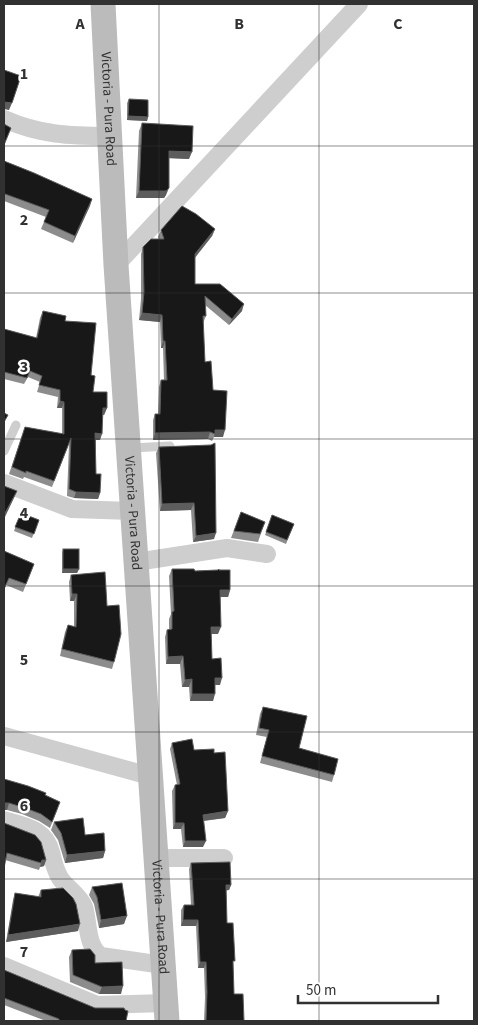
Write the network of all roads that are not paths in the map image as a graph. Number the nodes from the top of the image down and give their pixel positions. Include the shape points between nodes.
1 (103, 4) edge
2 (358, 4) edge
3 (4, 120) edge
4 (108, 136) junction
5 (116, 265) junction
6 (16, 425) dead end
7 (178, 446) edge
8 (128, 448) junction
9 (4, 451) edge
10 (4, 483) edge
11 (132, 510) junction
12 (267, 554) dead end
13 (136, 562) junction
14 (4, 736) edge
15 (150, 776) junction
16 (4, 820) edge
17 (156, 858) junction
18 (224, 858) dead end
19 (163, 965) junction
20 (4, 966) edge
21 (167, 1012) edge

1 - 4 main road, Victoria - Pura Road
2 - 5 street
3 - 4 street via 24,128 56,134
4 - 5 main road, Victoria - Pura Road
5 - 8 main road, Victoria - Pura Road
6 - 9 lane
7 - 8 lane
8 - 11 main road, Victoria - Pura Road
10 - 11 street via 72,510
11 - 13 main road, Victoria - Pura Road
12 - 13 street via 227,548
13 - 15 main road, Victoria - Pura Road
14 - 15 street
15 - 17 main road, Victoria - Pura Road
16 - 19 street via 36,830 48,842 56,872 79,896 84,907 96,953
17 - 18 street
17 - 19 main road, Victoria - Pura Road
19 - 21 main road, Victoria - Pura Road
20 - 21 street via 97,1005

